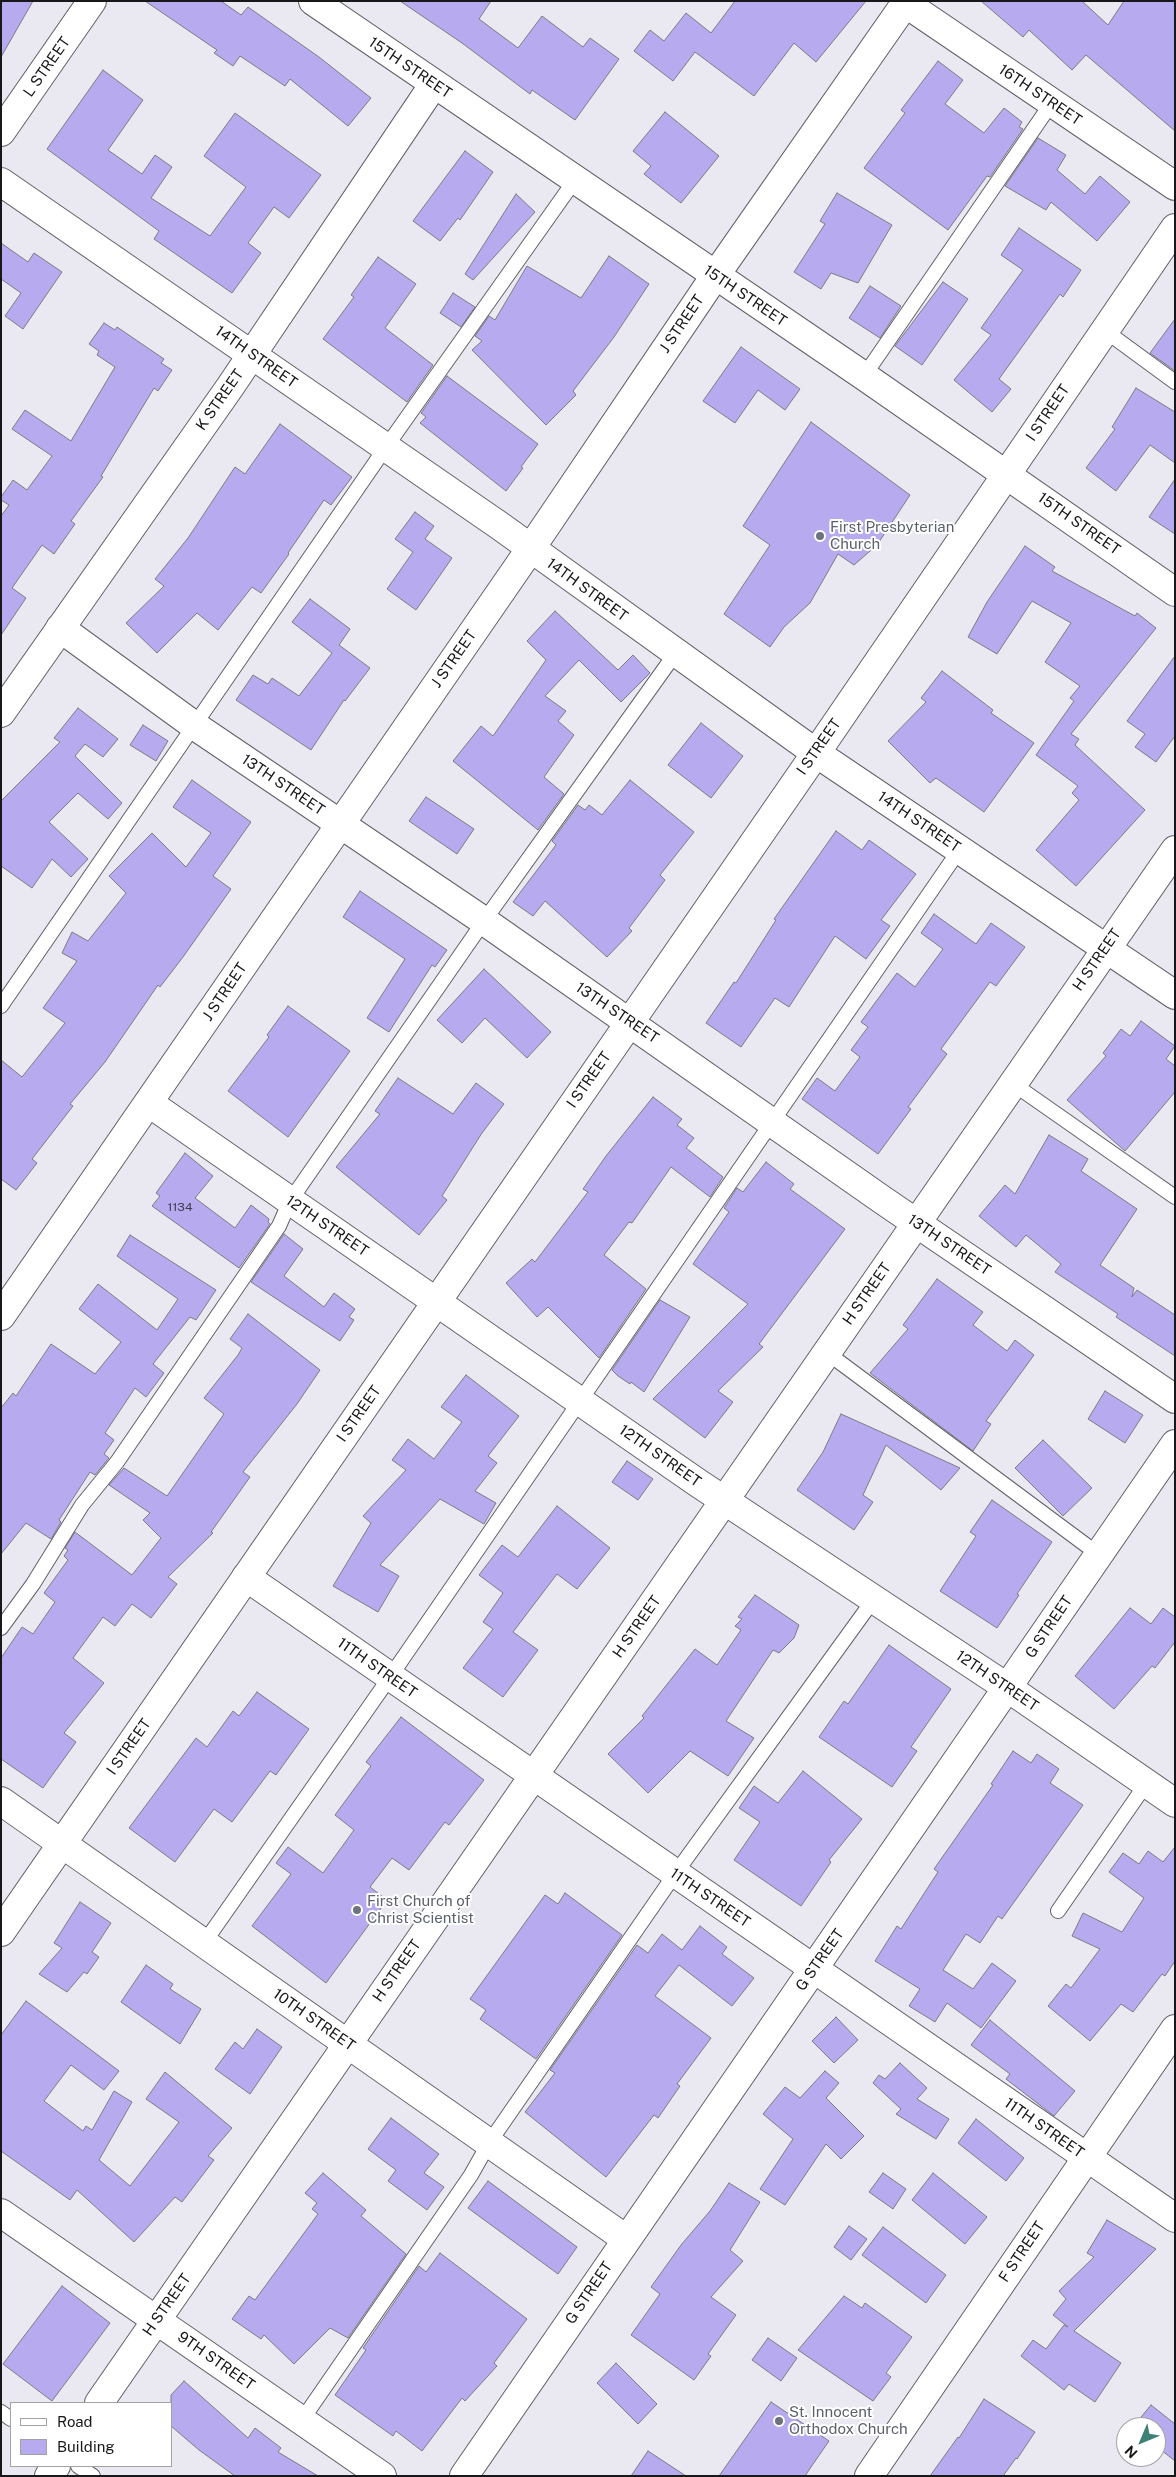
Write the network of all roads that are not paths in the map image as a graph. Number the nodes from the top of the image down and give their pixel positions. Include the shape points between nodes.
1 (92, 1) edge
2 (313, 1) edge
3 (906, 2) edge
4 (434, 84) junction
5 (1051, 104) junction
6 (1, 132) edge
7 (575, 180) junction
8 (1, 182) edge
9 (1175, 186) edge
10 (1175, 228) edge
11 (715, 276) junction
12 (1104, 330) junction
13 (252, 354) junction
14 (864, 376) junction
15 (1175, 382) edge
16 (386, 447) junction
17 (1006, 475) junction
18 (531, 548) junction
19 (1175, 592) edge
20 (60, 628) junction
21 (675, 654) junction
22 (1, 713) edge
23 (195, 726) junction
24 (816, 753) junction
25 (340, 823) junction
26 (960, 849) junction
27 (1175, 850) edge
28 (484, 921) junction
29 (1106, 948) junction
30 (1175, 996) edge
31 (1, 1006) edge
32 (629, 1022) junction
33 (1012, 1083) junction
34 (149, 1102) junction
35 (773, 1122) junction
36 (1175, 1197) edge
37 (290, 1201) junction
38 (916, 1223) junction
39 (436, 1302) junction
40 (1, 1316) edge
41 (826, 1352) junction
42 (1175, 1399) edge
43 (580, 1401) junction
44 (1175, 1444) edge
45 (725, 1501) junction
46 (1098, 1554) junction
47 (246, 1577) junction
48 (874, 1599) junction
49 (1, 1628) edge
50 (390, 1677) junction
51 (1008, 1688) junction
52 (534, 1775) junction
53 (1146, 1784) junction
54 (1, 1801) edge
55 (1175, 1803) edge
56 (62, 1844) junction
57 (675, 1874) junction
58 (1058, 1912) dead end
59 (1, 1932) edge
60 (204, 1943) junction
61 (814, 1969) junction
62 (1175, 2029) edge
63 (348, 2042) junction
64 (489, 2143) junction
65 (1087, 2157) junction
66 (1, 2212) edge
67 (1175, 2218) edge
68 (626, 2239) junction
69 (156, 2320) junction
70 (100, 2402) edge
71 (302, 2420) junction
72 (80, 2467) edge
73 (93, 2476) edge
74 (382, 2476) edge
75 (464, 2476) edge
76 (869, 2476) edge

1 - 6 street, L STREET
2 - 4 street, 15TH STREET
3 - 5 street, 16TH STREET
3 - 11 street, J STREET
4 - 7 street, 15TH STREET
4 - 13 street, K STREET
5 - 9 street, 16TH STREET
5 - 14 lane
7 - 11 street, 15TH STREET
7 - 16 lane
8 - 13 street, 14TH STREET
10 - 12 street, I STREET
11 - 14 street, 15TH STREET
11 - 18 street, J STREET
12 - 15 lane
12 - 17 street, I STREET
13 - 16 street, 14TH STREET
13 - 20 street, K STREET
14 - 17 street, 15TH STREET
16 - 18 street, 14TH STREET
16 - 23 lane
17 - 19 street, 15TH STREET
17 - 24 street, I STREET
18 - 21 street, 14TH STREET
18 - 25 street, J STREET
20 - 22 street, K STREET
20 - 23 street, 13TH STREET
21 - 24 street, 14TH STREET
21 - 28 lane
23 - 25 street, 13TH STREET
23 - 31 lane
24 - 26 street, 14TH STREET
24 - 32 street, I STREET
25 - 28 street, 13TH STREET
25 - 34 street, J STREET
26 - 29 street, 14TH STREET
26 - 35 lane
27 - 29 street, H STREET
28 - 32 street, 13TH STREET
28 - 37 lane
29 - 30 street, 14TH STREET
29 - 33 street, H STREET
32 - 35 street, 13TH STREET
32 - 39 street, I STREET
33 - 36 lane
33 - 38 street, H STREET
34 - 37 street, 12TH STREET
34 - 40 street, J STREET
35 - 38 street, 13TH STREET
35 - 43 lane
37 - 39 street, 12TH STREET
37 - 49 lane via 279,1226 117,1462 82,1505 33,1584
38 - 41 street, H STREET
38 - 42 street, 13TH STREET
39 - 43 street, 12TH STREET
39 - 47 street, I STREET
41 - 45 street, H STREET
41 - 46 lane
43 - 45 street, 12TH STREET
43 - 50 lane
44 - 46 street, G STREET
45 - 48 street, 12TH STREET
45 - 52 street, H STREET
46 - 51 street, G STREET
47 - 50 street, 11TH STREET
47 - 56 street, I STREET
48 - 51 street, 12TH STREET
48 - 57 lane
50 - 52 street, 11TH STREET
50 - 60 lane
51 - 53 street, 12TH STREET
51 - 61 street, G STREET
52 - 57 street, 11TH STREET
52 - 63 street, H STREET
53 - 55 street, 12TH STREET
53 - 58 lane
54 - 56 street, 10TH STREET
56 - 59 street, I STREET
56 - 60 street, 10TH STREET
57 - 61 street, 11TH STREET
57 - 64 lane
60 - 63 street, 10TH STREET
61 - 65 street, 11TH STREET
61 - 68 street, G STREET
62 - 65 street, F STREET
63 - 64 street, 10TH STREET
63 - 69 street, H STREET
64 - 68 street, 10TH STREET
64 - 71 lane
65 - 67 street, 11TH STREET
65 - 76 street, F STREET
66 - 69 street, 9TH STREET
68 - 75 street, G STREET
69 - 70 street, H STREET
69 - 71 street, 9TH STREET
71 - 74 street, 9TH STREET
72 - 73 lane

